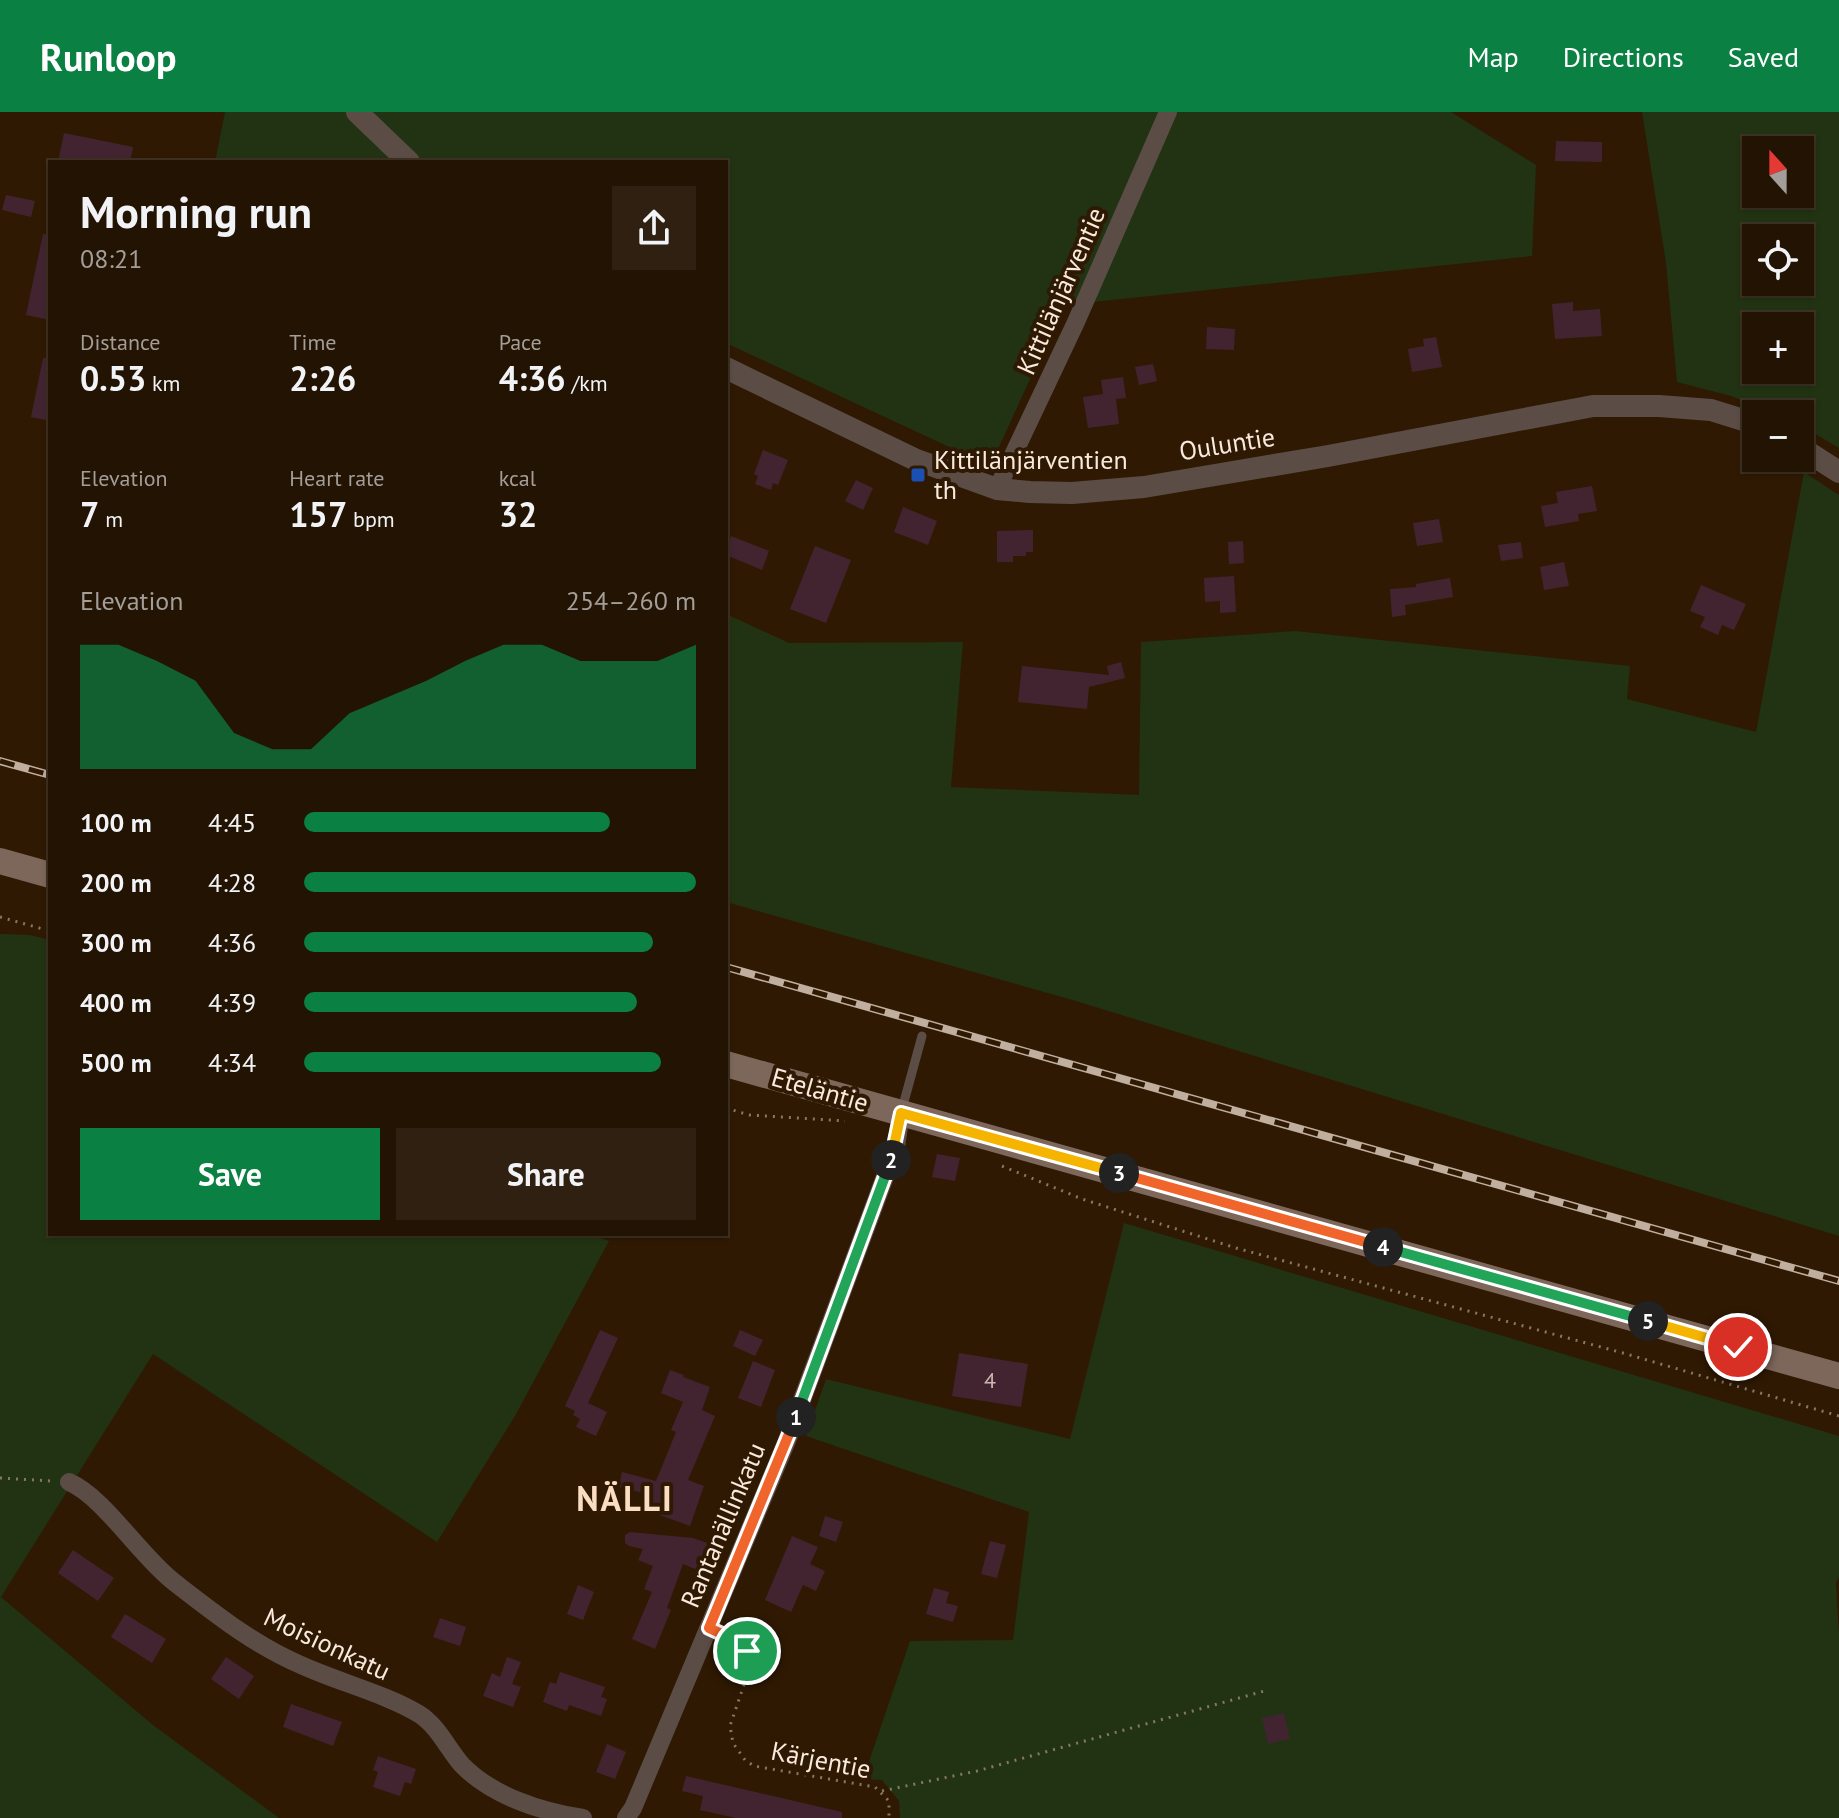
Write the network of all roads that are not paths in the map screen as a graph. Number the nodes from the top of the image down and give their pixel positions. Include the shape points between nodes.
1 (357, 112) edge
2 (1168, 112) edge
3 (407, 160) edge
4 (728, 369) edge
5 (1742, 420) edge
6 (1814, 456) edge
7 (1839, 472) edge
8 (997, 489) junction
9 (0, 861) edge
10 (48, 874) edge
11 (922, 1036) dead end
12 (728, 1065) edge
13 (901, 1113) junction
14 (1839, 1376) edge
15 (69, 1482) road end
16 (624, 1817) edge
17 (583, 1818) edge

1 - 3 street
2 - 8 street, Kittilänjärventie
4 - 8 street, Ouluntie via 914,459
5 - 8 street, Ouluntie via 1711,410 1593,406 1144,487 1072,493
6 - 7 street
9 - 10 main road
11 - 13 lane
12 - 13 main road, Eteläntie
13 - 14 main road, Eteläntie
13 - 16 street, Rantanällinkatu via 896,1147 786,1443 633,1808
15 - 17 street, Moisionkatu via 93,1498 171,1580 246,1637 421,1715 486,1784 539,1808

